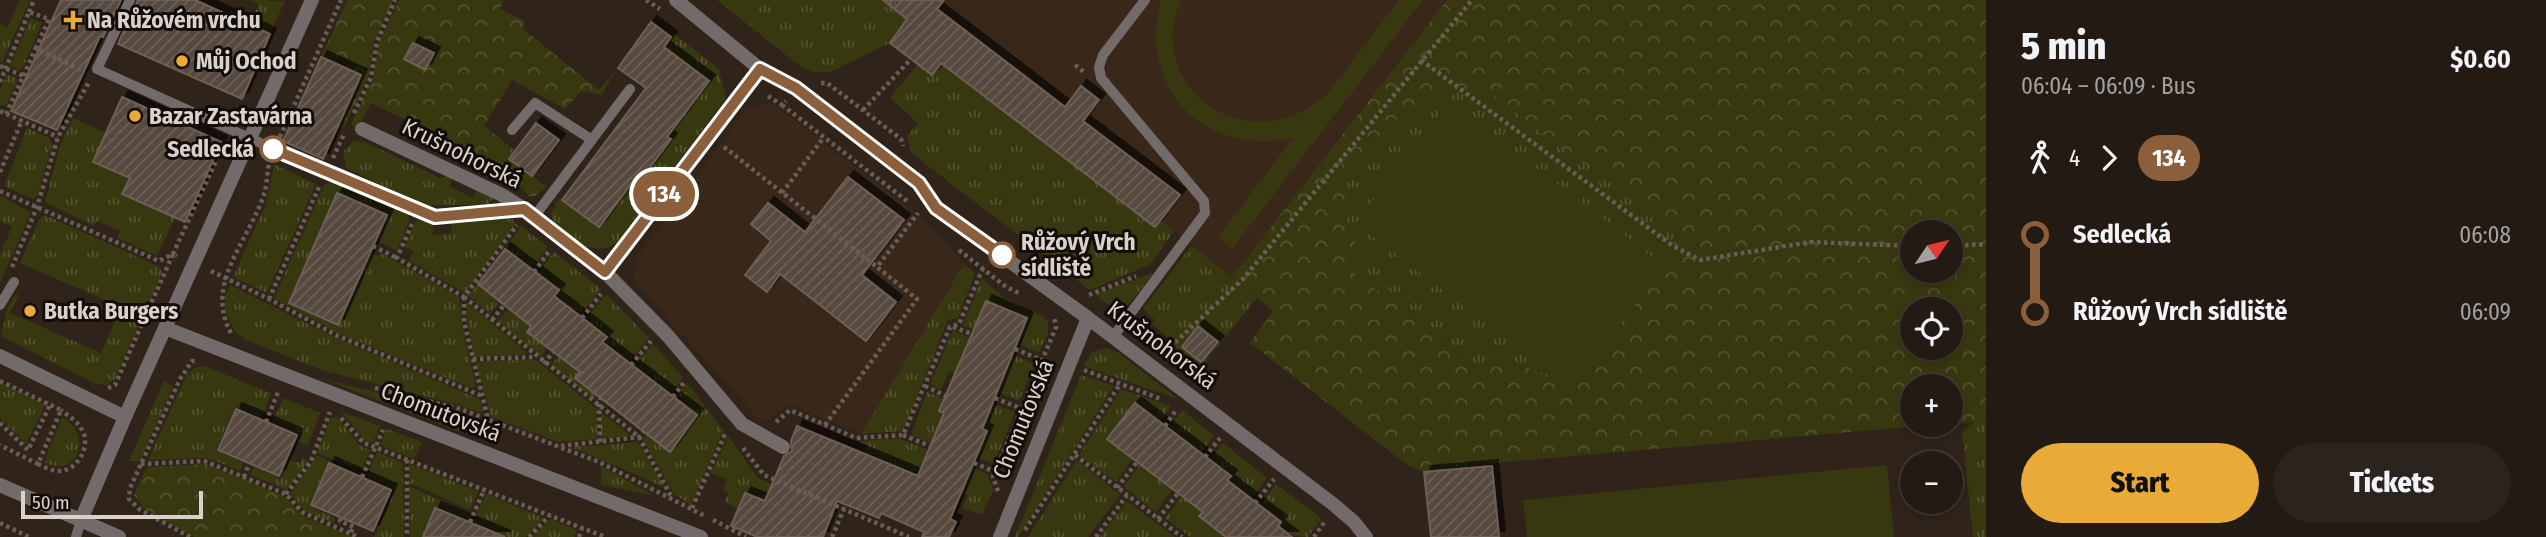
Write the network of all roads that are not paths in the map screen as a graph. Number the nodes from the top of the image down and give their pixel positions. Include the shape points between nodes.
1 (130, 0) edge
2 (312, 0) edge
3 (677, 0) edge
4 (1145, 0) edge
5 (760, 69) junction
6 (630, 89) dead end
7 (362, 129) dead end
8 (512, 130) dead end
9 (592, 140) junction
10 (529, 213) junction
11 (605, 272) junction
12 (14, 282) road end
13 (0, 305) edge
14 (1088, 318) junction
15 (165, 328) junction
16 (1113, 337) junction
17 (0, 356) edge
18 (125, 417) junction
19 (783, 447) dead end
20 (0, 485) edge
21 (81, 520) junction
22 (76, 537) edge
23 (118, 537) edge
24 (701, 537) edge
25 (1000, 537) edge
26 (1366, 537) edge

1 - 10 lane, bridge via 97,69 435,217
2 - 15 street
3 - 5 street, Krušnohorská
4 - 16 lane via 1103,55 1101,78 1204,201 1205,214
5 - 11 street
5 - 14 street, Krušnohorská via 796,88 919,183 936,208
6 - 9 lane
7 - 10 street, Krušnohorská via 502,195
8 - 9 lane via 535,103
9 - 10 lane
10 - 11 street, Krušnohorská
11 - 19 street, Krušnohorská via 668,336 742,424
12 - 13 lane
14 - 16 street, Krušnohorská
14 - 25 street, Chomutovská
15 - 18 street
15 - 24 street, Chomutovská
16 - 26 street, Krušnohorská via 1333,504
17 - 18 street
18 - 21 street
20 - 21 street
21 - 22 lane
21 - 23 street

